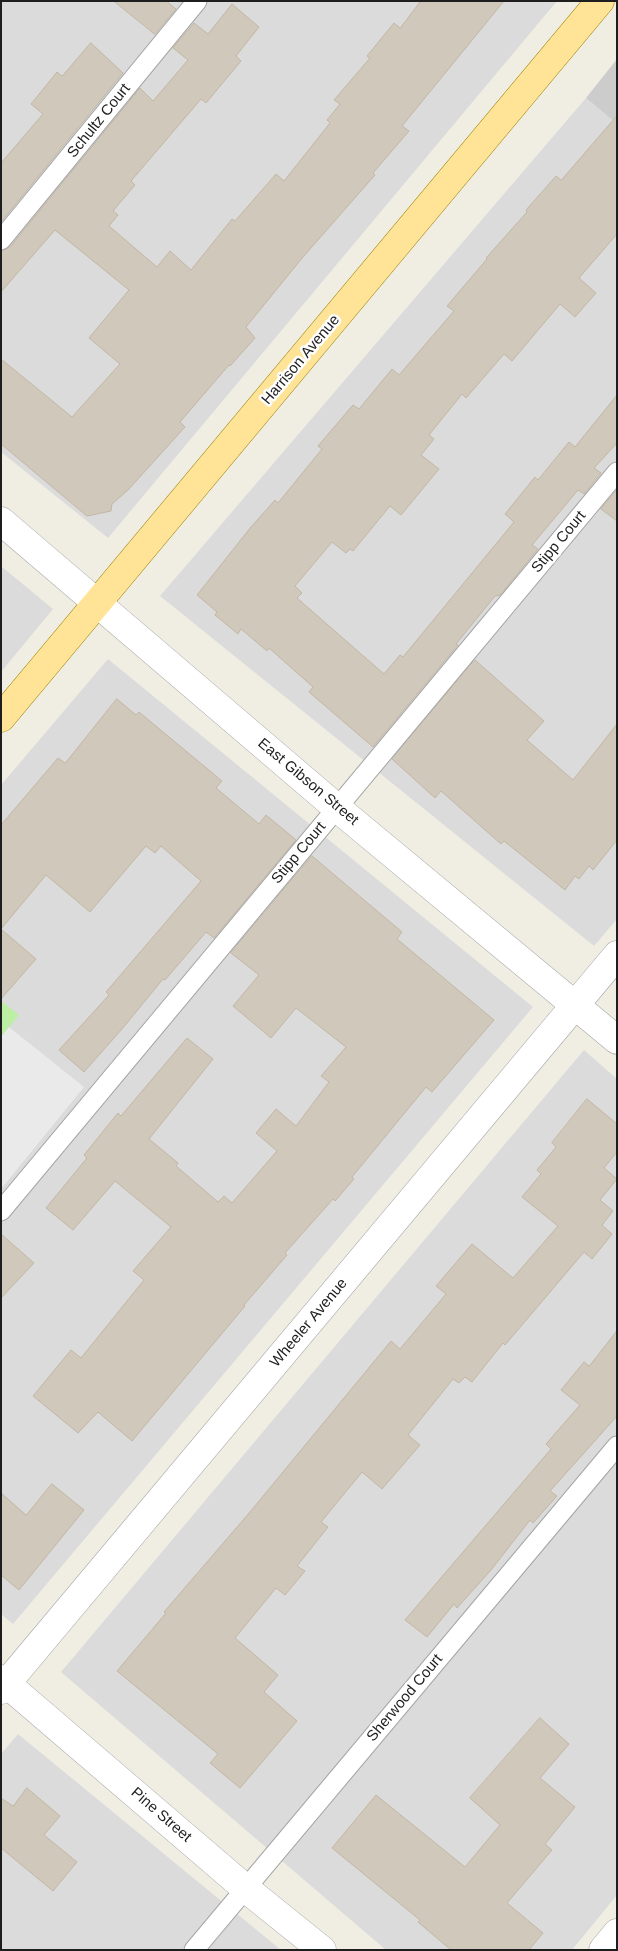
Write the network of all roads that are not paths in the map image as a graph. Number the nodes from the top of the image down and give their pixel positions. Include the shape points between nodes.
1 (197, 1) edge
2 (600, 1) edge
3 (1, 240) edge
4 (617, 472) edge
5 (1, 521) edge
6 (98, 602) junction
7 (1, 718) edge
8 (337, 808) junction
9 (617, 955) edge
10 (574, 1005) junction
11 (617, 1040) edge
12 (1, 1211) edge
13 (617, 1446) edge
14 (3, 1684) edge
15 (245, 1888) junction
16 (617, 1933) edge
17 (194, 1950) edge
18 (322, 1950) edge
19 (603, 1950) edge

1 - 3 lane, Schultz Court
2 - 6 main road, Harrison Avenue
4 - 8 lane, Stipp Court
5 - 6 street, East Gibson Street
6 - 7 main road, Harrison Avenue
6 - 8 street, East Gibson Street
8 - 10 street, East Gibson Street
8 - 12 lane, Stipp Court
9 - 10 street, Wheeler Avenue
10 - 11 street, East Gibson Street
10 - 14 street, Wheeler Avenue
13 - 15 lane, Sherwood Court
14 - 15 street, Pine Street
15 - 17 lane, Sherwood Court
15 - 18 street, Pine Street
16 - 19 street

